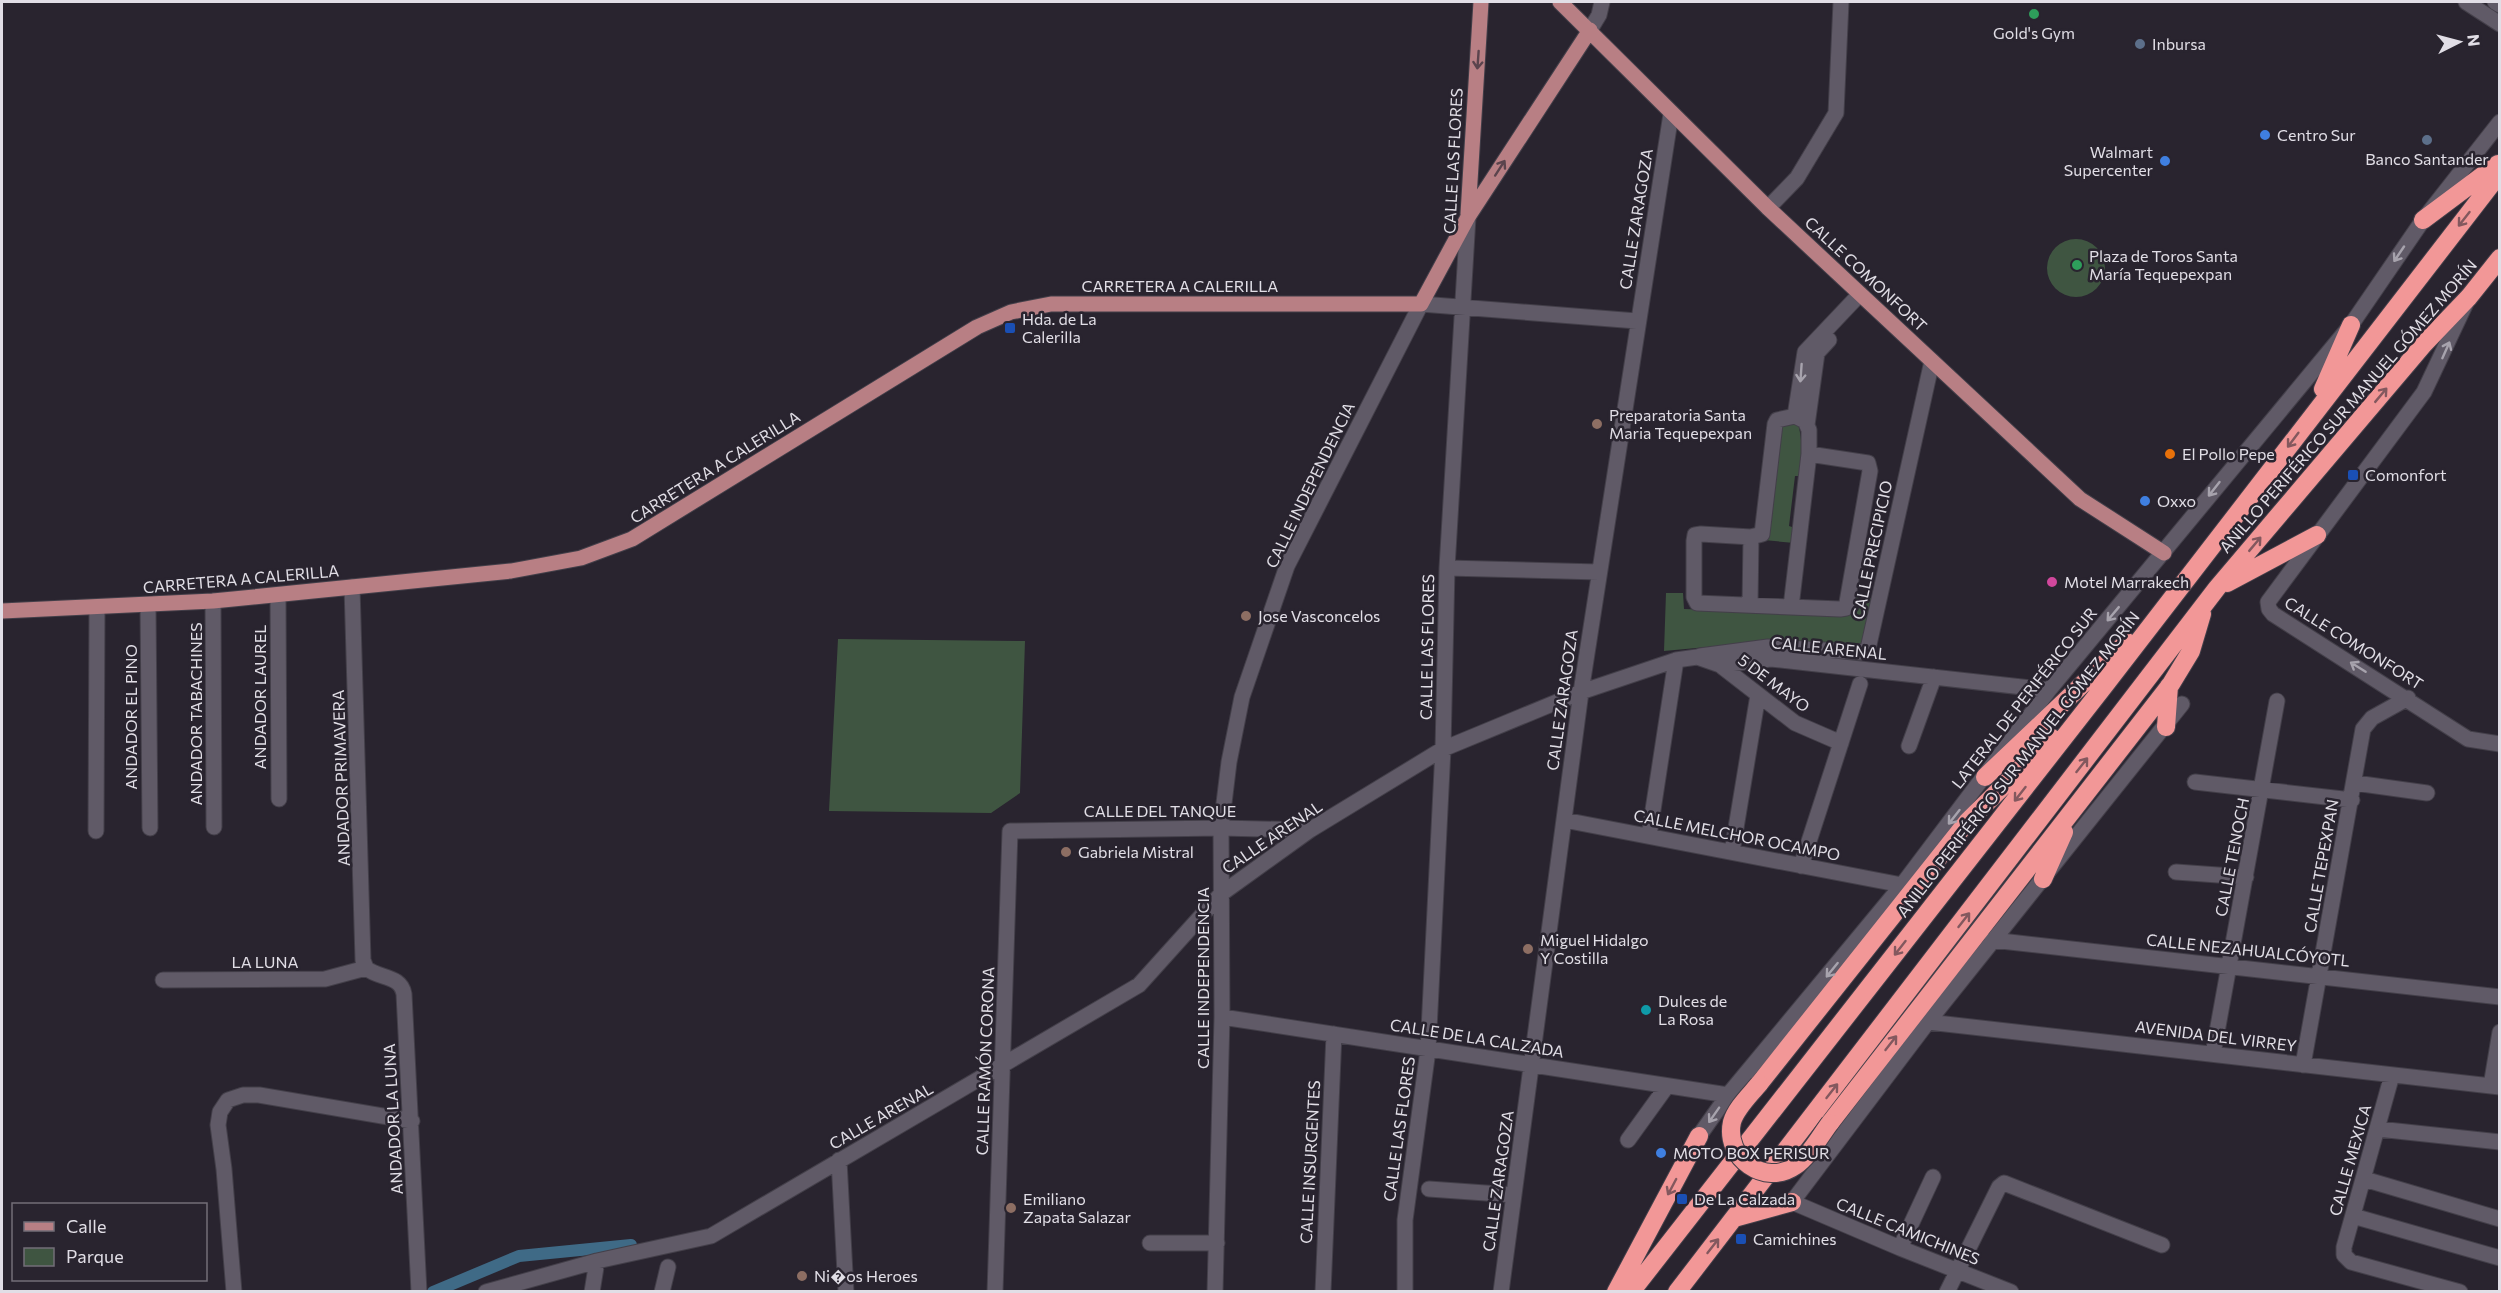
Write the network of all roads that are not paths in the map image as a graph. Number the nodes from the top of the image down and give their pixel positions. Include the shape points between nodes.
1 (1481, 2) edge
2 (1560, 2) edge
3 (1602, 2) edge
4 (1841, 2) edge
5 (2466, 2) edge
6 (2495, 2) edge
7 (2499, 5) edge
8 (2499, 24) edge
9 (1590, 30) junction
10 (1671, 114) junction
11 (2499, 122) edge
12 (2499, 163) edge
13 (2499, 173) edge
14 (1768, 208) junction
15 (1468, 217) junction
16 (2423, 220) junction
17 (2499, 258) edge
18 (1863, 297) junction
19 (2469, 297) junction
20 (1421, 304) junction
21 (1464, 306) junction
22 (1637, 321) junction
23 (2351, 325) junction
24 (1932, 361) junction
25 (2311, 416) junction
26 (1802, 420) junction
27 (1809, 454) junction
28 (2317, 536) junction
29 (1751, 537) junction
30 (2164, 553) junction
31 (1447, 568) junction
32 (1599, 573) junction
33 (352, 587) junction
34 (2217, 588) junction
35 (278, 595) junction
36 (213, 601) junction
37 (2168, 604) junction
38 (1750, 605) junction
39 (148, 606) junction
40 (1791, 607) junction
41 (2203, 607) junction
42 (97, 609) junction
43 (2, 611) edge
44 (1697, 657) junction
45 (1676, 660) junction
46 (1719, 664) junction
47 (1934, 677) junction
48 (1860, 684) dead end
49 (2105, 685) junction
50 (2169, 686) junction
51 (2049, 690) junction
52 (1581, 692) junction
53 (1758, 695) junction
54 (2408, 698) junction
55 (2277, 701) dead end
56 (2182, 704) dead end
57 (2166, 727) junction
58 (1841, 743) junction
59 (2499, 744) edge
60 (1910, 746) dead end
61 (1443, 749) junction
62 (1985, 777) junction
63 (2195, 782) dead end
64 (2355, 783) junction
65 (2262, 790) junction
66 (2427, 793) dead end
67 (279, 799) dead end
68 (2352, 800) junction
69 (2074, 808) junction
70 (1564, 820) junction
71 (214, 827) dead end
72 (150, 828) dead end
73 (1221, 828) junction
74 (1310, 830) junction
75 (96, 831) dead end
76 (1010, 831) joint
77 (1649, 836) junction
78 (1732, 852) junction
79 (1802, 866) junction
80 (2176, 872) dead end
81 (2246, 877) junction
82 (2043, 879) junction
83 (1902, 885) junction
84 (1221, 894) junction
85 (1992, 940) junction
86 (2230, 965) junction
87 (366, 968) junction
88 (2319, 976) junction
89 (163, 980) dead end
90 (2499, 997) edge
91 (1222, 1017) junction
92 (1928, 1022) junction
93 (2499, 1032) edge
94 (1334, 1034) junction
95 (1428, 1050) junction
96 (2213, 1054) junction
97 (1532, 1065) junction
98 (2303, 1065) junction
99 (1002, 1068) junction
100 (2392, 1075) junction
101 (1667, 1086) junction
102 (2495, 1087) edge
103 (1728, 1095) junction
104 (412, 1121) junction
105 (2378, 1129) junction
106 (1700, 1136) joint
107 (1628, 1140) dead end
108 (2499, 1142) edge
109 (839, 1160) junction
110 (1933, 1177) dead end
111 (2364, 1179) junction
112 (1429, 1189) dead end
113 (1515, 1195) junction
114 (1792, 1202) junction
115 (2353, 1216) junction
116 (1734, 1218) junction
117 (2499, 1220) edge
118 (1150, 1243) dead end
119 (1217, 1243) junction
120 (2162, 1245) dead end
121 (1900, 1248) junction
122 (2499, 1258) edge
123 (597, 1261) junction
124 (668, 1267) dead end
125 (1956, 1270) junction
126 (234, 1292) edge
127 (419, 1292) edge
128 (486, 1292) edge
129 (592, 1292) edge
130 (662, 1292) edge
131 (846, 1292) edge
132 (995, 1292) edge
133 (1215, 1292) edge
134 (1323, 1292) edge
135 (1405, 1292) edge
136 (1501, 1292) edge
137 (1616, 1292) edge
138 (1632, 1292) edge
139 (1677, 1292) edge
140 (1947, 1292) edge
141 (2011, 1292) edge
142 (2460, 1292) edge

1 -> 15 main road, CALLE LAS FLORES
2 - 9 main road, CALLE COMONFORT
3 - 9 street, CALLE INDEPENDENCIA
4 - 14 street via 1836,114 1797,178
5 - 8 street
6 - 7 street
9 - 10 main road, CALLE COMONFORT
15 -> 9 main road, CALLE INDEPENDENCIA
10 - 14 main road, CALLE COMONFORT
10 - 22 street, CALLE ZARAGOZA
11 - 16 street, LATERAL DE PERIFÉRICO SUR
12 - 16 highway
13 -> 25 highway, ANILLO PERIFÉRICO SUR MANUEL GÓMEZ MORÍN
14 - 18 main road, CALLE COMONFORT
15 - 20 main road, CALLE INDEPENDENCIA
15 - 21 street, CALLE LAS FLORES
16 -> 23 street, LATERAL DE PERIFÉRICO SUR
17 - 19 highway, ANILLO PERIFÉRICO SUR MANUEL GÓMEZ MORÍN
18 - 24 main road, CALLE COMONFORT
18 - 26 street via 1817,353
18 -> 26 street via 1805,352
28 -> 19 street via 2424,392
34 -> 19 highway, ANILLO PERIFÉRICO SUR MANUEL GÓMEZ MORÍN via 2424,344
20 - 21 street
20 - 33 main road, CARRETERA A CALERILLA via 1051,304 1011,312 978,327 632,539 581,558 511,571
20 - 73 street, CALLE INDEPENDENCIA via 1287,566 1242,697
21 - 22 street
21 - 31 street, CALLE LAS FLORES
22 - 32 street, CALLE ZARAGOZA
23 - 25 highway
23 -> 30 street, LATERAL DE PERIFÉRICO SUR via 2237,459
24 - 30 main road, CALLE COMONFORT via 2080,499
24 - 44 street, CALLE PRECIPICIO via 1868,649 1860,652 1768,647
25 -> 37 highway, ANILLO PERIFÉRICO SUR MANUEL GÓMEZ MORÍN
26 - 27 street
26 - 29 street via 1781,418 1775,424 1762,533
27 - 40 street
27 - 40 street via 1866,462 1870,471 1846,608
28 - 34 highway
54 -> 28 street, CALLE COMONFORT via 2268,609 2268,602
29 - 38 street
29 - 38 street via 1701,534 1694,541 1695,602
30 -> 51 street, LATERAL DE PERIFÉRICO SUR
31 - 32 street
31 - 61 street, CALLE LAS FLORES
32 - 52 street, CALLE ZARAGOZA
33 - 35 main road, CARRETERA A CALERILLA
33 - 87 street, ANDADOR PRIMAVERA
34 - 41 highway, ANILLO PERIFÉRICO SUR MANUEL GÓMEZ MORÍN
35 - 36 main road, CARRETERA A CALERILLA
35 - 67 street, ANDADOR LAUREL
36 - 39 main road, CARRETERA A CALERILLA
36 - 71 street, ANDADOR TABACHINES
37 - 49 highway, ANILLO PERIFÉRICO SUR MANUEL GÓMEZ MORÍN
37 - 62 highway
38 - 40 street
39 - 42 main road, CARRETERA A CALERILLA
39 - 72 street, ANDADOR EL PINO
41 - 50 highway via 2191,651
116 -> 41 highway, ANILLO PERIFÉRICO SUR MANUEL GÓMEZ MORÍN
42 - 43 main road, CARRETERA A CALERILLA
42 - 75 street
44 - 45 street, CALLE ARENAL
44 - 46 street, CALLE ARENAL
45 - 52 street, CALLE ARENAL
45 - 77 street
46 - 47 street, CALLE ARENAL via 1771,659
46 - 53 street, 5 DE MAYO
47 - 51 street, CALLE ARENAL
47 - 60 street
48 - 58 street
49 -> 69 highway, bridge via 1967,822 1735,1114 1732,1142 1738,1155 1753,1168 1773,1173 1792,1168
49 -> 138 highway, ANILLO PERIFÉRICO SUR MANUEL GÓMEZ MORÍN
50 - 57 highway
50 - 69 highway
51 - 62 street, LATERAL DE PERIFÉRICO SUR
52 - 61 street, CALLE ARENAL
52 - 70 street, CALLE ZARAGOZA
53 - 58 street, 5 DE MAYO via 1795,723
53 - 78 street
54 - 59 street, CALLE COMONFORT via 2468,739
54 - 64 street, CALLE TEPEXPAN via 2366,722
55 - 65 street, CALLE TENOCH
56 - 57 street
57 - 82 street
58 - 79 street
61 - 74 street, CALLE ARENAL
61 - 95 street, CALLE LAS FLORES
62 -> 83 street, LATERAL DE PERIFÉRICO SUR
63 - 65 street
64 - 66 street
64 - 68 street, CALLE TEPEXPAN
65 - 68 street
65 - 81 street, CALLE TENOCH
68 - 88 street, CALLE TEPEXPAN
69 - 82 highway
70 - 77 street, CALLE MELCHOR OCAMPO
70 - 97 street, CALLE ZARAGOZA
73 - 74 street, CALLE DEL TANQUE
73 - 76 street, CALLE DEL TANQUE
73 - 84 street, CALLE INDEPENDENCIA
74 - 84 street, CALLE ARENAL
76 - 99 street, CALLE RAMÓN CORONA
77 - 78 street, CALLE MELCHOR OCAMPO
78 - 79 street, CALLE MELCHOR OCAMPO
79 - 83 street, CALLE MELCHOR OCAMPO
80 - 81 street
81 - 86 street, CALLE TENOCH
82 - 85 street
83 -> 103 street, LATERAL DE PERIFÉRICO SUR
84 - 91 street, CALLE INDEPENDENCIA
84 - 99 street, CALLE ARENAL via 1139,985
85 - 86 street, CALLE NEZAHUALCÓYOTL
85 - 92 street
86 - 88 street, CALLE NEZAHUALCÓYOTL
86 - 96 street, CALLE TENOCH
87 - 89 street, LA LUNA via 325,979
87 - 104 street, ANDADOR LA LUNA via 403,986
88 - 90 street, CALLE NEZAHUALCÓYOTL
88 - 98 street, CALLE TEPEXPAN
91 - 94 street, CALLE DE LA CALZADA
91 - 119 street, CALLE INDEPENDENCIA
92 - 96 street, AVENIDA DEL VIRREY
92 - 114 street
93 - 102 street
94 - 95 street, CALLE DE LA CALZADA
94 - 134 street, CALLE INSURGENTES
95 - 97 street, CALLE DE LA CALZADA
95 - 135 street, CALLE LAS FLORES via 1405,1220
96 - 98 street, AVENIDA DEL VIRREY
97 - 101 street, CALLE DE LA CALZADA
97 - 113 street, CALLE ZARAGOZA
98 - 100 street, AVENIDA DEL VIRREY
99 - 109 street, CALLE ARENAL
99 - 132 street, CALLE RAMÓN CORONA
100 - 102 street, AVENIDA DEL VIRREY
100 - 105 street, CALLE MEXICA
101 - 103 street, CALLE DE LA CALZADA
101 - 107 street
103 -> 106 street, LATERAL DE PERIFÉRICO SUR
104 - 126 street via 259,1095 235,1096 223,1106 218,1125
104 - 127 street, ANDADOR LA LUNA
105 - 108 street
105 - 111 street, CALLE MEXICA
106 -> 137 highway
109 - 123 street, CALLE ARENAL via 711,1236
109 - 131 street
110 - 121 street
111 - 115 street, CALLE MEXICA
111 - 117 street
112 - 113 street
113 - 136 street, CALLE ZARAGOZA
114 - 116 highway
114 - 121 street, CALLE CAMICHINES
115 - 122 street
115 - 142 street, CALLE MEXICA via 2344,1255 2351,1262
139 -> 116 highway, ANILLO PERIFÉRICO SUR MANUEL GÓMEZ MORÍN
118 - 119 street
119 - 133 street, CALLE INDEPENDENCIA
120 - 125 street via 2004,1183
121 - 125 street, CALLE CAMICHINES
123 - 128 street, CALLE ARENAL
123 - 129 street
124 - 130 street
125 - 140 street
125 - 141 street, CALLE CAMICHINES

